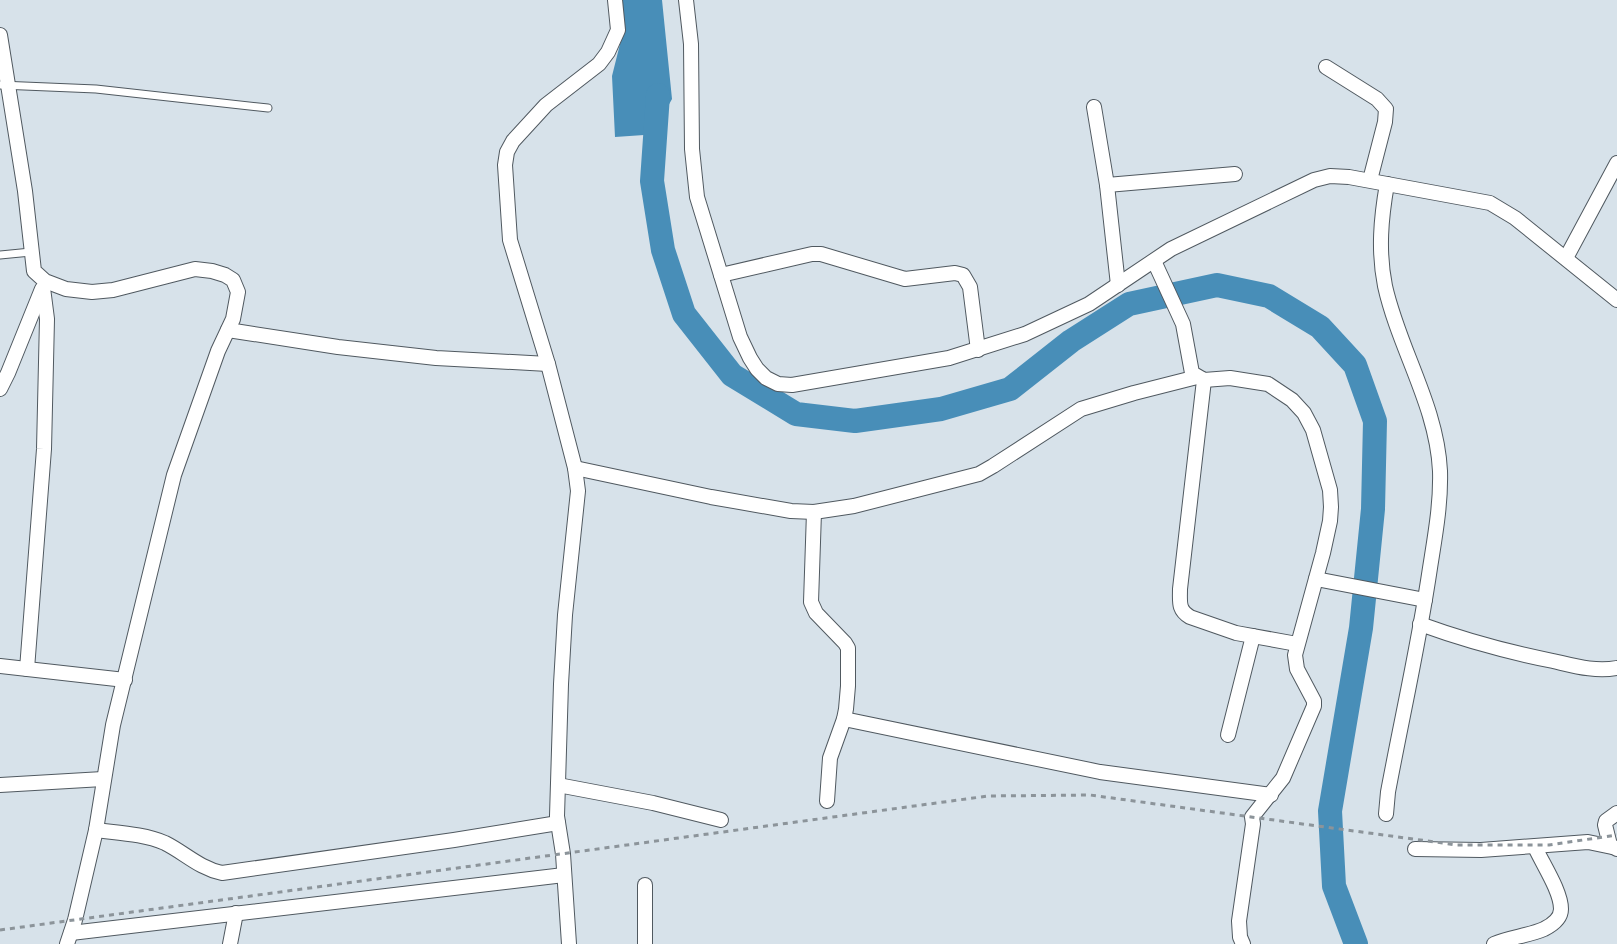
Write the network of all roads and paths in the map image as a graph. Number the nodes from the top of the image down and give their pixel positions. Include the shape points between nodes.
1 (615, 0) edge
2 (686, 0) edge
3 (0, 35) edge
4 (1326, 67) dead end
5 (4, 85) edge
6 (1094, 107) dead end
7 (268, 108) dead end
8 (1617, 163) edge
9 (1235, 174) dead end
10 (1370, 180) junction
11 (1387, 184) junction
12 (1107, 185) junction
13 (31, 252) junction
14 (0, 255) edge
15 (1566, 258) junction
16 (1154, 261) junction
17 (721, 275) junction
18 (44, 285) junction
19 (1118, 285) junction
20 (1617, 300) edge
21 (228, 330) junction
22 (978, 350) junction
23 (548, 364) junction
24 (1200, 378) junction
25 (0, 389) edge
26 (575, 468) junction
27 (814, 512) junction
28 (1316, 579) junction
29 (1425, 600) junction
30 (1420, 624) junction
31 (1253, 636) junction
32 (1297, 644) junction
33 (0, 666) edge
34 (1617, 668) edge
35 (27, 669) junction
36 (125, 680) junction
37 (844, 719) junction
38 (1228, 735) dead end
39 (104, 779) junction
40 (0, 785) edge
41 (558, 785) junction
42 (1271, 794) junction
43 (827, 801) dead end
44 (1617, 813) edge
45 (1386, 814) dead end
46 (721, 820) dead end
47 (558, 822) junction
48 (96, 830) junction
49 (1534, 847) junction
50 (1614, 848) edge
51 (1415, 850) dead end
52 (564, 875) junction
53 (645, 885) dead end
54 (236, 913) junction
55 (69, 938) edge
56 (230, 944) edge
57 (569, 944) edge
58 (646, 944) edge
59 (1243, 944) edge
60 (1494, 944) edge

1 - 23 street via 618,30 608,52 599,64 546,105 513,141 507,152 505,165 510,240
2 - 17 street via 691,44 692,149 697,197
3 - 5 street
4 - 10 street via 1377,99 1386,109
5 - 7 lane via 96,88
5 - 13 street via 25,192
6 - 12 street
8 - 15 street
9 - 12 street
10 - 11 street
10 - 16 street via 1330,176 1314,180 1171,249
11 - 15 street via 1490,203 1515,218
11 - 29 street via 1380,242 1385,287 1431,420 1440,471 1436,526
12 - 19 street
13 - 14 lane
13 - 18 street via 34,271
15 - 20 street
16 - 19 street
16 - 24 street via 1183,324 1192,372
17 - 22 street via 821,254 905,279 955,273 964,275 970,287
17 - 22 street via 740,336 750,358 766,378 778,384 792,385 949,358
18 - 21 street via 104,292 195,269 212,271 233,280 237,287 237,304
18 - 25 street
18 - 35 street via 47,319 44,449
19 - 22 street via 1089,304 1025,334
21 - 23 street via 338,347 429,357
21 - 36 street via 218,351 174,475
23 - 26 street
24 - 27 street via 1134,393 1081,410 979,474 854,506
24 - 28 street via 1230,378 1268,384 1292,400 1304,413 1313,430 1330,490 1330,521
24 - 31 street via 1180,608 1190,617 1236,633
26 - 27 street via 711,497 791,511
26 - 41 street via 578,492 564,630
27 - 37 street via 811,602 816,613 848,648 848,686
28 - 29 street
28 - 32 street
29 - 30 street
30 - 34 street via 1474,643 1526,656 1596,670
30 - 45 street
31 - 32 street
31 - 38 street
32 - 42 street via 1297,669 1314,701 1314,706 1283,778
33 - 35 street
35 - 36 street
36 - 39 street via 113,725
37 - 42 street via 1100,772
37 - 43 street via 830,758
39 - 40 street
39 - 48 street
41 - 46 street via 653,803
41 - 47 street
42 - 59 street via 1252,817 1240,920 1240,937
44 - 50 street via 1606,821 1605,825
47 - 48 street via 454,840 222,873 203,868 166,844 150,838
47 - 52 street
48 - 55 street
49 - 50 street via 1588,842
49 - 51 street
49 - 60 street via 1556,892 1561,909 1559,917 1544,929
52 - 54 street
52 - 57 street
53 - 58 street
54 - 55 street
54 - 56 street

